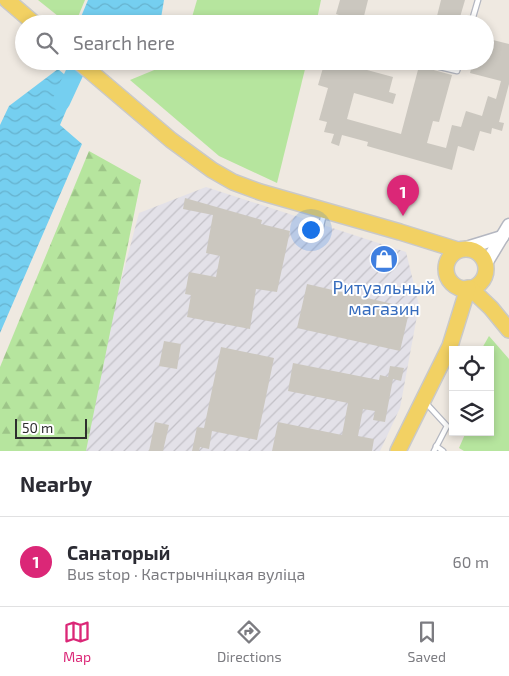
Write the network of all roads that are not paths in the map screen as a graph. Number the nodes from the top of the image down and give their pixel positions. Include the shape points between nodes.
1 (7, 0) edge
2 (478, 0) edge
3 (24, 15) edge
4 (474, 15) edge
5 (88, 70) edge
6 (325, 211) junction
7 (509, 225) edge
8 (320, 231) dead end
9 (419, 237) junction
10 (502, 237) junction
11 (461, 250) junction
12 (446, 268) junction
13 (476, 280) junction
14 (453, 284) junction
15 (509, 330) edge
16 (453, 336) junction
17 (423, 399) junction
18 (435, 449) edge
19 (398, 451) edge
20 (443, 451) edge

1 - 3 main road
2 - 4 lane
5 - 6 main road via 147,121 212,170 260,192
6 - 8 lane
6 - 9 main road
7 - 10 street
9 - 11 main road
9 - 12 main road via 434,249
10 - 11 street
10 - 13 street
11 - 12 main road via 450,257
11 - 13 main road via 477,252 481,256
12 - 14 main road
13 - 14 main road via 460,288
13 - 15 main road via 491,308
13 - 16 main road
14 - 16 main road via 456,305
16 - 17 main road
17 - 18 lane via 447,426
17 - 19 main road
18 - 20 lane

